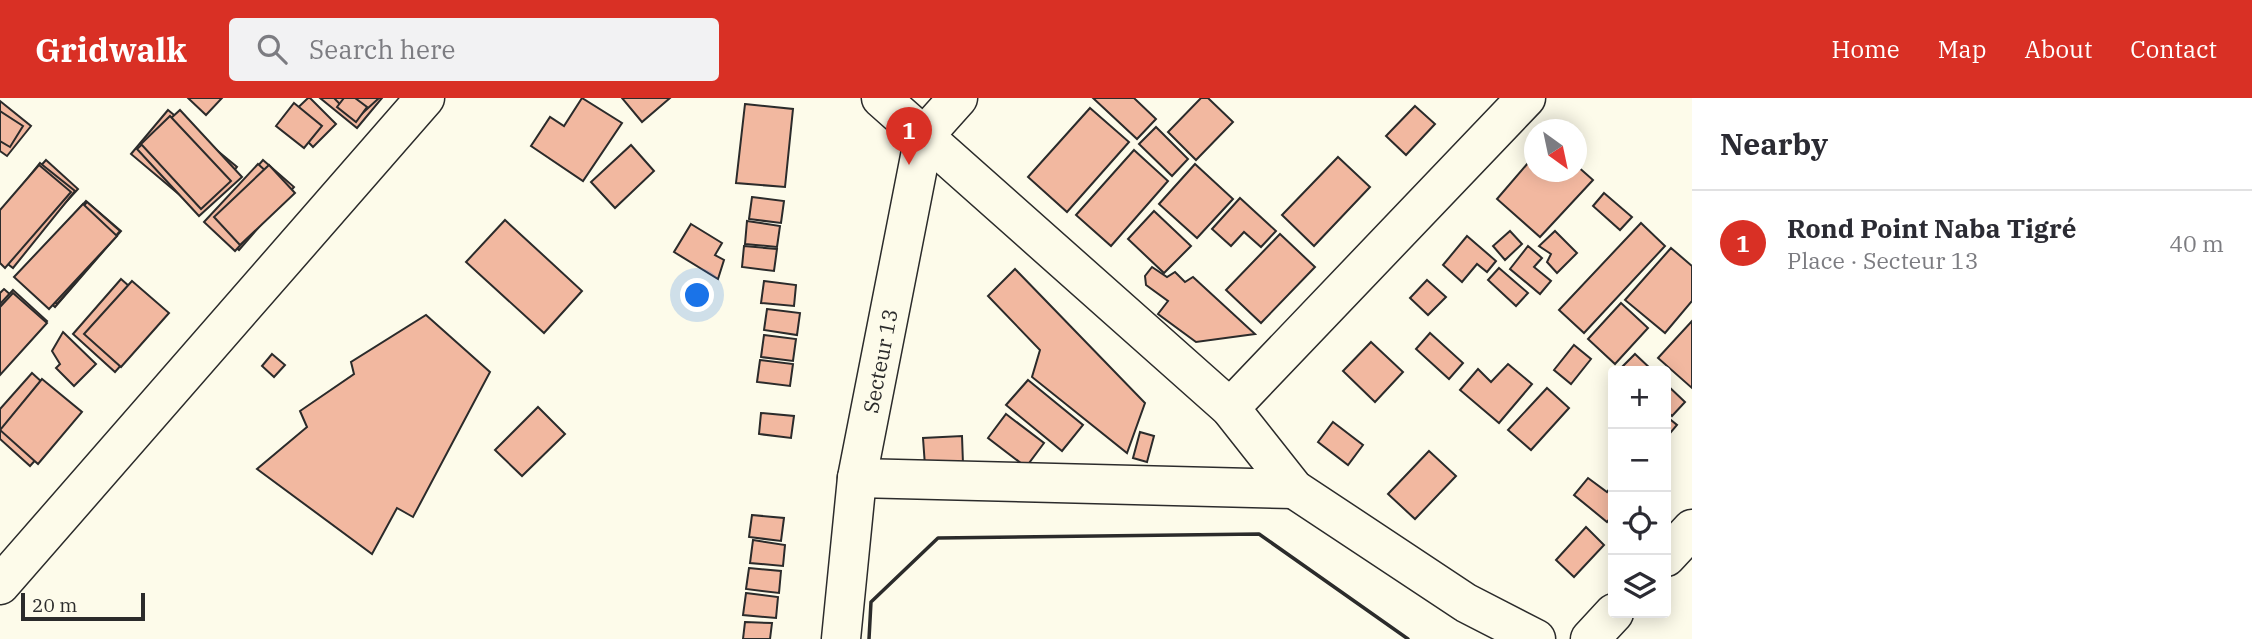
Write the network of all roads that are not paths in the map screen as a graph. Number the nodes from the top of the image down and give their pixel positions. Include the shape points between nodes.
1 (425, 98) edge
2 (881, 98) edge
3 (958, 98) edge
4 (1526, 98) edge
5 (924, 136) junction
6 (1230, 408) junction
7 (857, 478) junction
8 (1294, 489) junction
9 (1692, 529) edge
10 (1668, 555) edge
11 (0, 585) edge
12 (1609, 618) edge
13 (841, 639) edge
14 (1536, 639) edge
15 (1590, 639) edge

1 - 11 street
2 - 5 street
3 - 5 street
4 - 6 street
5 - 6 street
5 - 7 street, Secteur 13
6 - 8 street
7 - 8 street
7 - 13 street, Secteur 13
8 - 14 street via 1466,603
9 - 10 street
12 - 15 street

